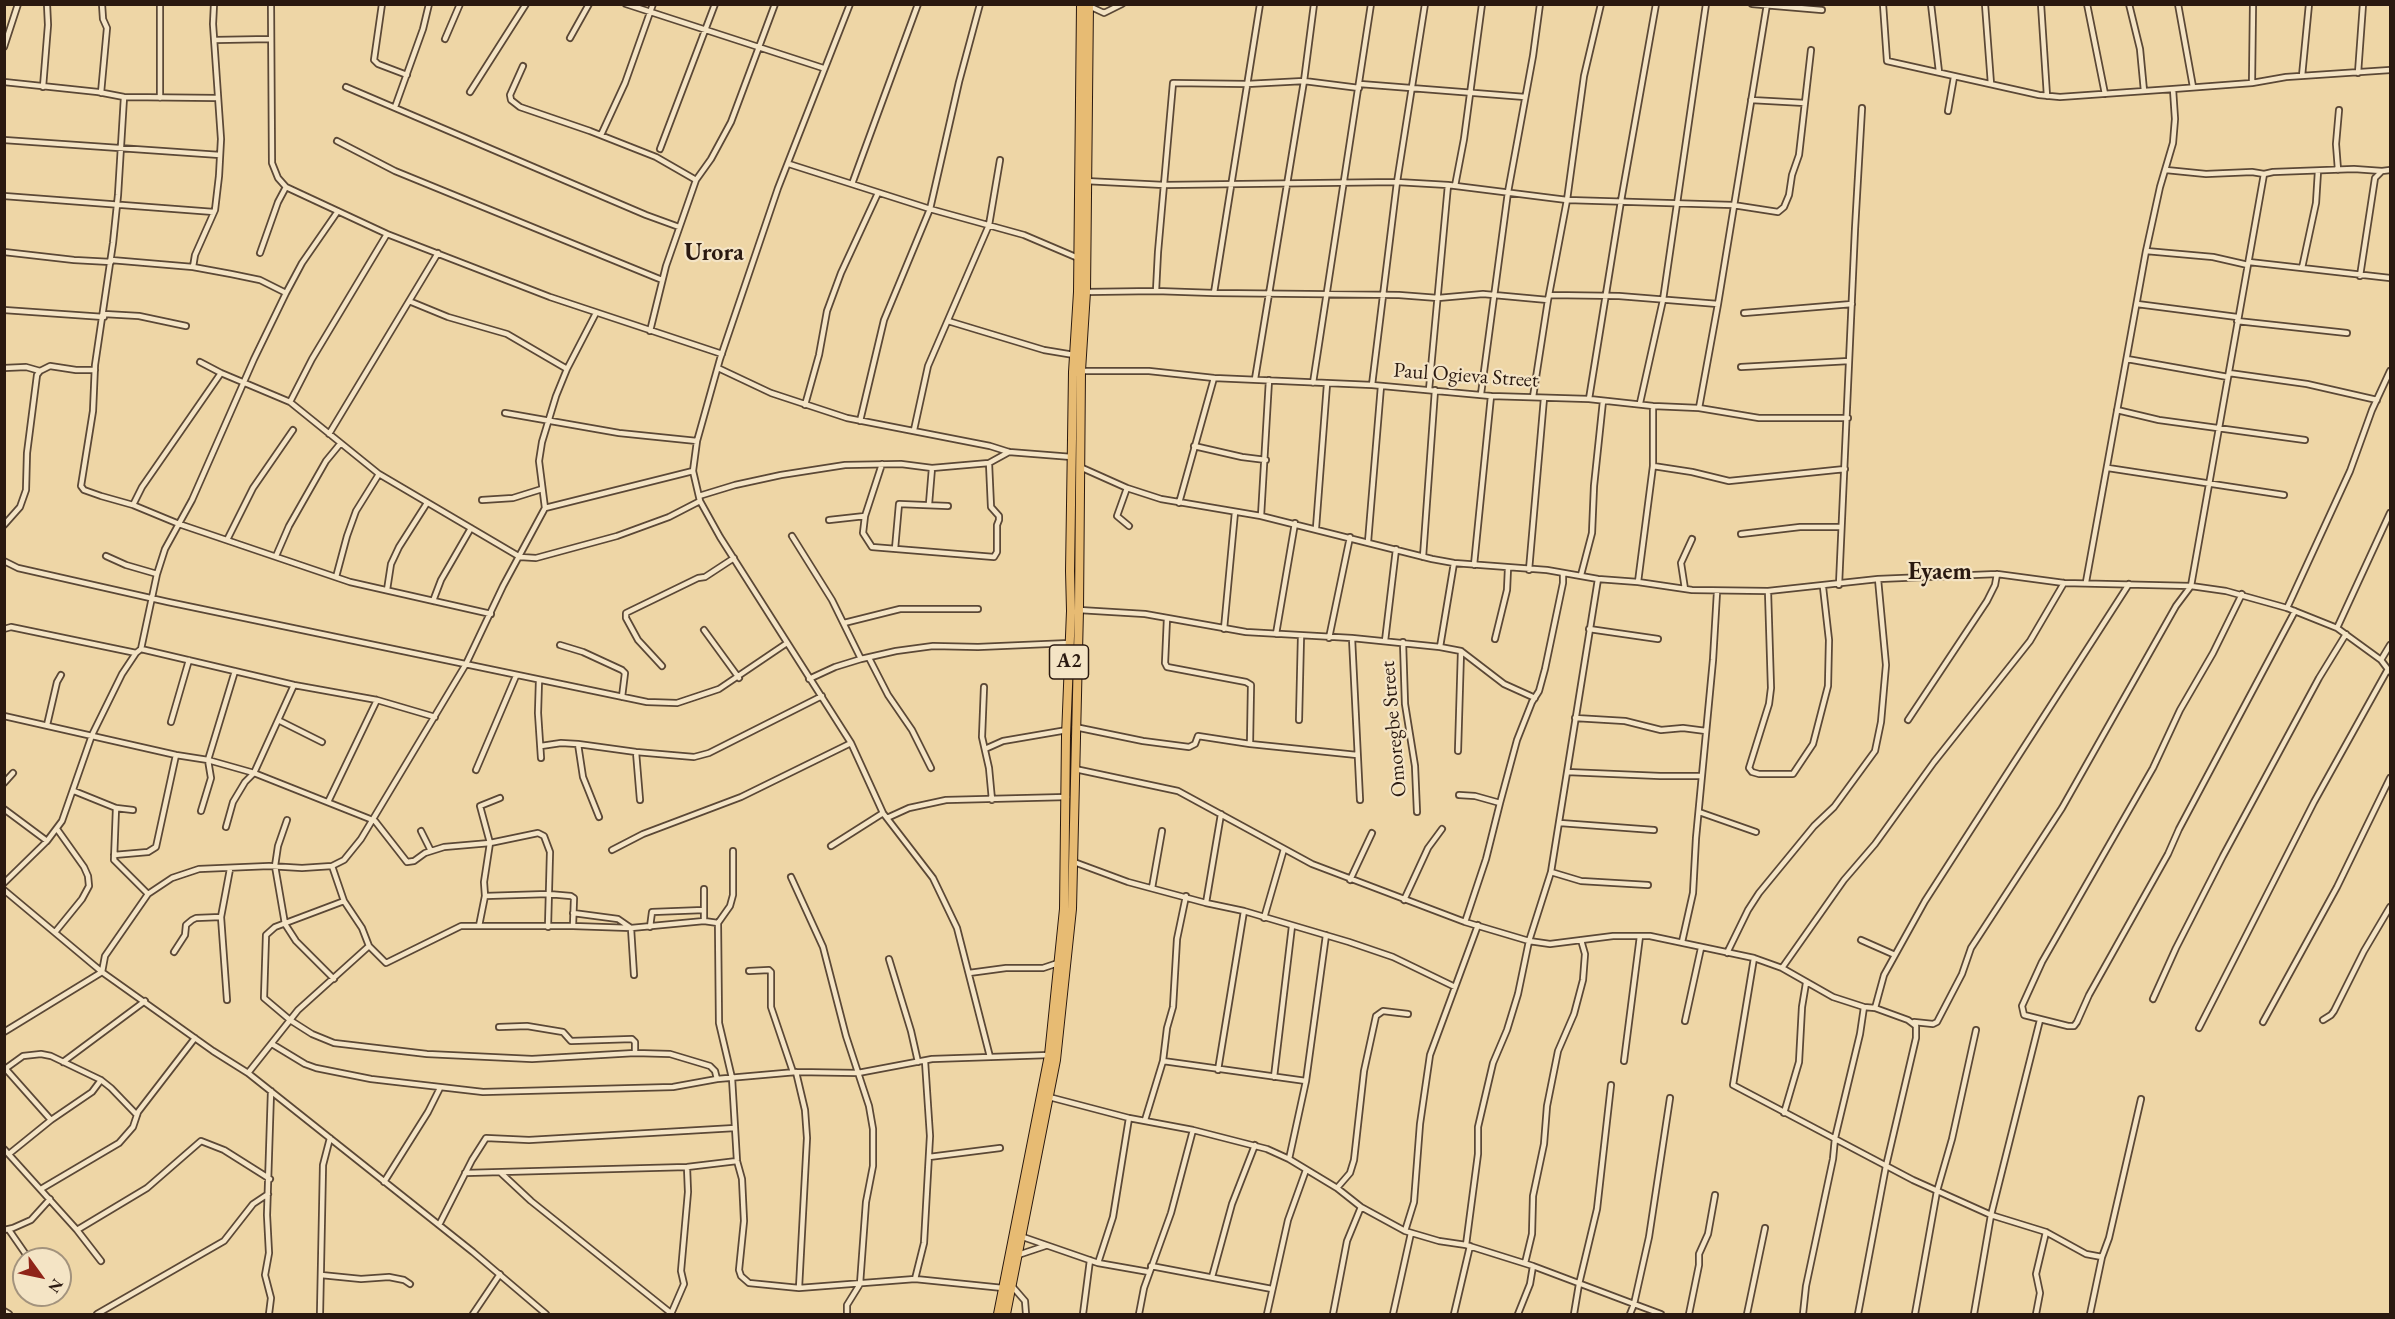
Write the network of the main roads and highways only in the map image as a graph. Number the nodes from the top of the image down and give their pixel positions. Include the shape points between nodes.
1 (1086, 5) edge
2 (1071, 729) junction
3 (998, 1314) edge
4 (1006, 1314) edge

1 - 2 highway, A2 via 1074,355
1 - 2 highway, A2 via 1086,292 1081,371 1079,610
2 - 3 highway, A2 via 1064,909 1049,1055
2 - 4 highway, A2 via 1075,769 1074,862 1060,1032

